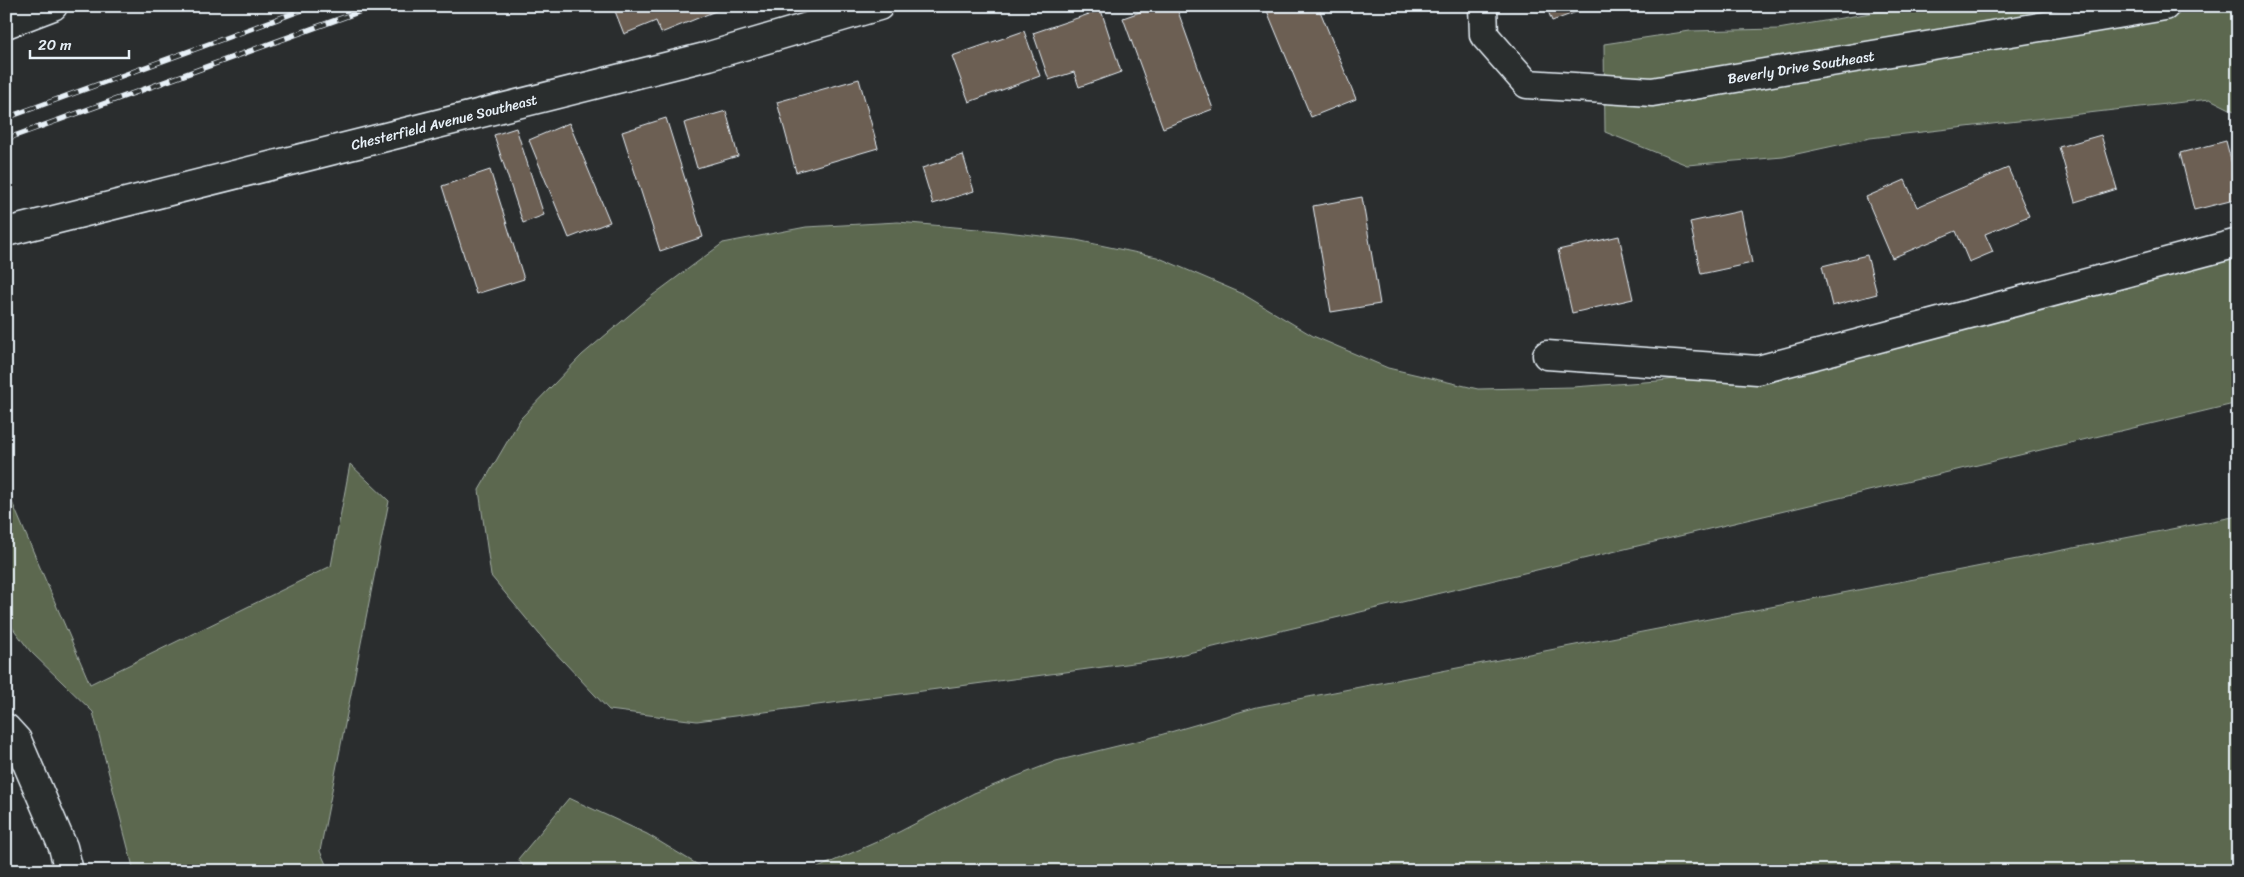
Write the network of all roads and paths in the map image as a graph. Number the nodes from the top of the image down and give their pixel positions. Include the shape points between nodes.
1 (54, 6) edge
2 (879, 6) edge
3 (1483, 6) edge
4 (2165, 6) edge
5 (6, 24) edge
6 (6, 232) edge
7 (2238, 243) edge
8 (1547, 355) dead end
9 (6, 728) edge
10 (69, 871) edge

1 - 5 street
2 - 6 street, Chesterfield Avenue Southeast via 709,56
3 - 4 street, Beverly Drive Southeast via 1484,34 1527,84 1652,92
7 - 8 street via 1758,370
9 - 10 street via 17,740 63,847

